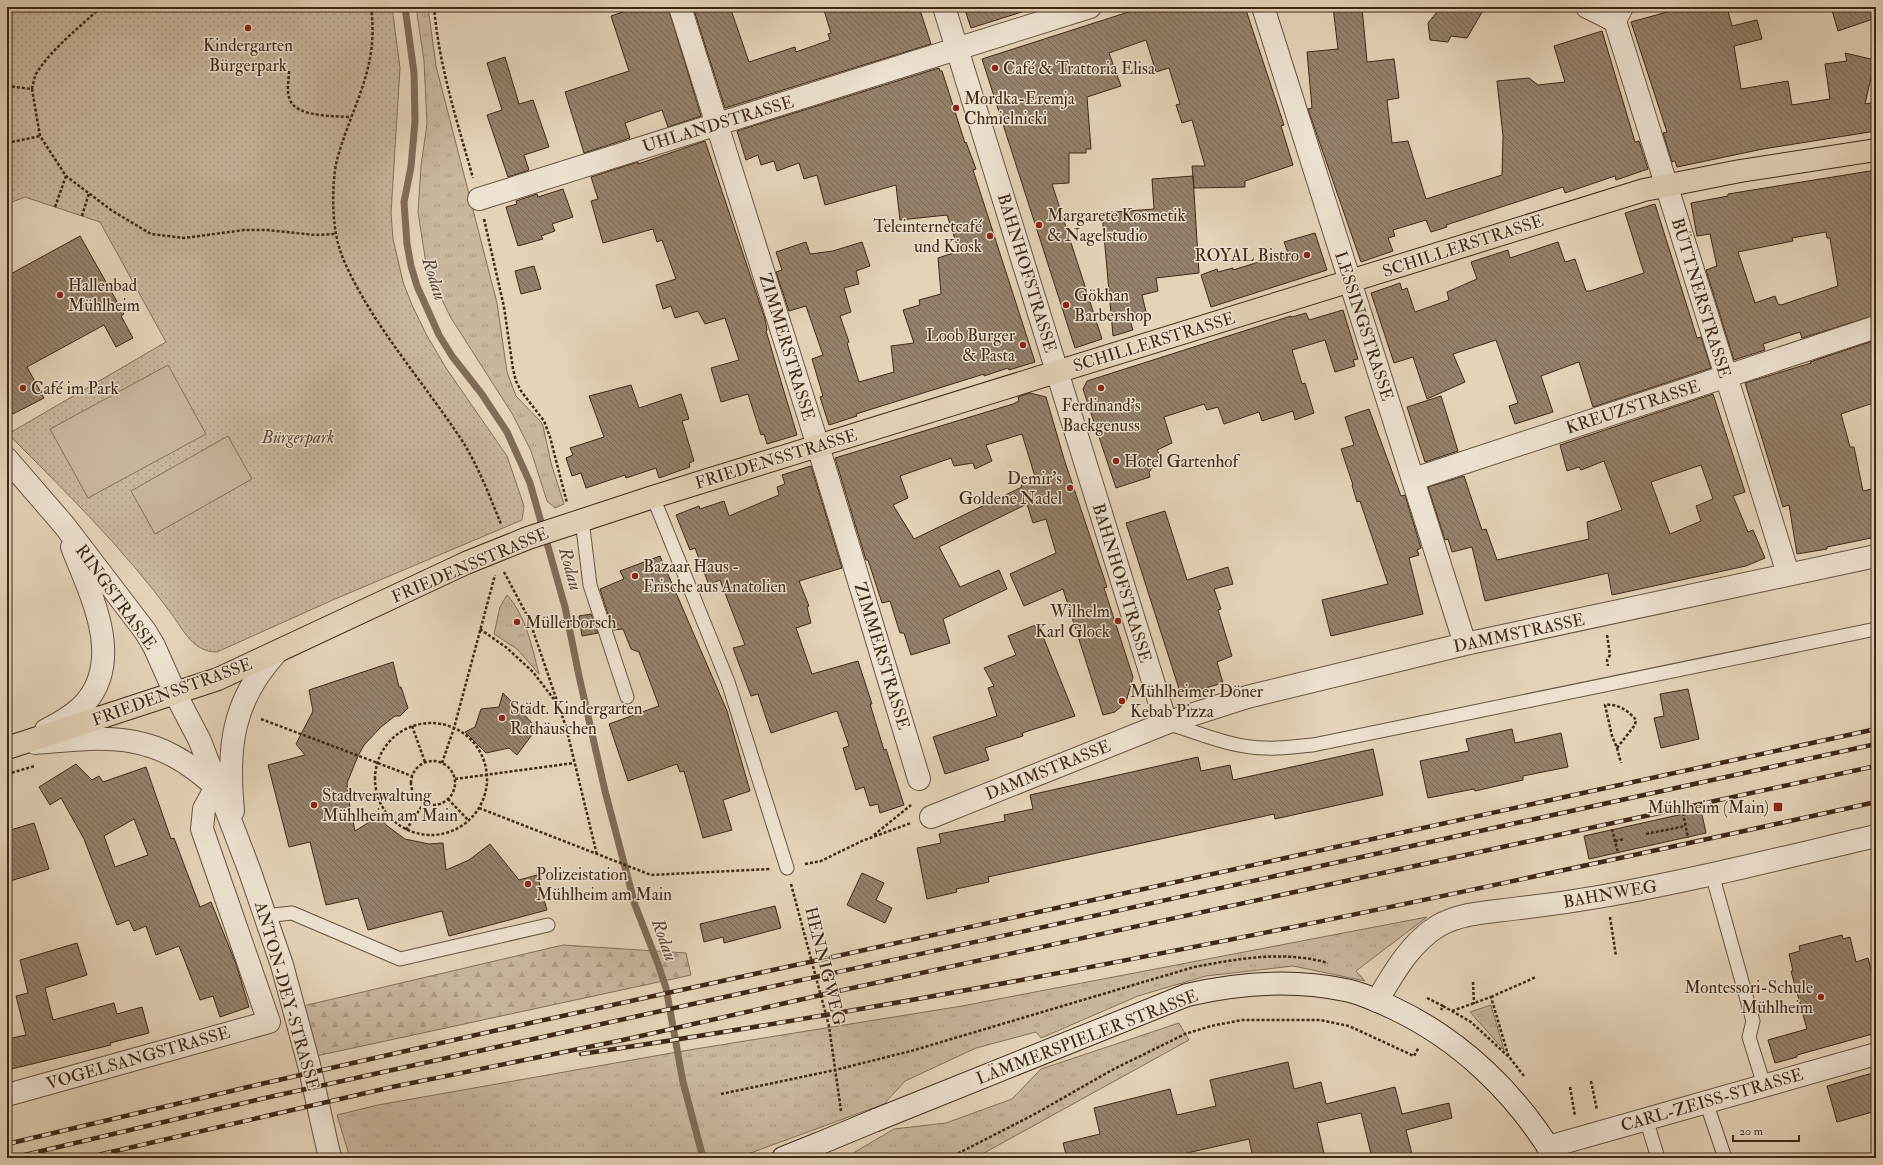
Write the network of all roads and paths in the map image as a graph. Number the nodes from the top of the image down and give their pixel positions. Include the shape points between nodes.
1 (101, 7) edge
2 (371, 7) edge
3 (434, 7) edge
4 (680, 7) edge
5 (944, 7) edge
6 (1090, 7) edge
7 (1264, 7) edge
8 (1587, 7) edge
9 (1618, 14) edge
10 (957, 49) junction
11 (289, 71) dead end
12 (7, 86) edge
13 (32, 89) junction
14 (351, 118) junction
15 (717, 124) junction
16 (40, 136) junction
17 (7, 143) edge
18 (1876, 150) edge
19 (66, 176) junction
20 (1666, 185) junction
21 (89, 194) junction
22 (478, 199) junction
23 (54, 207) dead end
24 (82, 216) dead end
25 (336, 234) junction
26 (1350, 282) junction
27 (1876, 327) edge
28 (1058, 372) junction
29 (1725, 376) junction
30 (818, 446) junction
31 (7, 459) edge
32 (1414, 480) junction
33 (653, 497) junction
34 (573, 523) junction
35 (64, 525) junction
36 (502, 549) junction
37 (1876, 556) edge
38 (1788, 574) junction
39 (480, 629) junction
40 (1876, 629) edge
41 (1608, 640) dead end
42 (1465, 644) junction
43 (276, 653) junction
44 (1610, 655) dead end
45 (175, 693) junction
46 (627, 697) dead end
47 (558, 704) junction
48 (267, 722) dead end
49 (1166, 723) junction
50 (412, 726) junction
51 (454, 728) junction
52 (7, 748) edge
53 (1617, 748) junction
54 (426, 762) junction
55 (377, 763) junction
56 (442, 763) junction
57 (574, 763) junction
58 (1621, 763) dead end
59 (487, 775) junction
60 (412, 776) junction
61 (455, 779) junction
62 (919, 779) joint
63 (216, 787) junction
64 (448, 799) junction
65 (424, 803) junction
66 (479, 808) junction
67 (1683, 813) dead end
68 (931, 817) joint
69 (469, 821) junction
70 (1685, 826) junction
71 (1612, 829) dead end
72 (406, 830) junction
73 (1646, 834) dead end
74 (235, 836) junction
75 (1876, 836) edge
76 (871, 837) junction
77 (1688, 838) dead end
78 (1624, 839) dead end
79 (1615, 841) junction
80 (1618, 853) dead end
81 (597, 855) junction
82 (787, 868) junction
83 (1712, 874) junction
84 (1609, 911) dead end
85 (264, 916) junction
86 (548, 925) dead end
87 (1616, 956) dead end
88 (1536, 977) dead end
89 (1473, 982) dead end
90 (1491, 997) junction
91 (1377, 1001) junction
92 (1474, 1004) junction
93 (1452, 1011) dead end
94 (1431, 1028) junction
95 (1876, 1054) edge
96 (1510, 1058) dead end
97 (1590, 1081) dead end
98 (1764, 1086) junction
99 (1570, 1087) dead end
100 (720, 1094) dead end
101 (7, 1095) edge
102 (1706, 1102) junction
103 (1646, 1119) junction
104 (1602, 1132) junction
105 (1579, 1138) junction
106 (1552, 1152) edge
107 (330, 1158) edge
108 (782, 1158) edge
109 (949, 1158) edge
110 (1658, 1158) edge
111 (1725, 1158) edge

1 - 13 path via 44,64 36,75
2 - 14 path via 373,31 369,67
3 - 22 path via 445,77
4 - 15 street, ZIMMERSTRASSE
5 - 10 street, BAHNHOFSTRASSE
6 - 10 street, UHLANDSTRASSE
7 - 26 street, LESSINGSTRASSE
8 - 9 street
9 - 20 street, BÜTTNERSTRASSE
10 - 15 street, UHLANDSTRASSE
10 - 28 street, BAHNHOFSTRASSE
11 - 14 path via 288,92 294,107 306,112
12 - 13 path
13 - 16 path
14 - 25 path via 338,157 334,180
15 - 22 street, UHLANDSTRASSE
15 - 30 street, ZIMMERSTRASSE
16 - 17 path
16 - 19 path
18 - 20 main road, SCHILLERSTRASSE
19 - 21 path
19 - 23 path
20 - 26 main road, SCHILLERSTRASSE via 1596,204
20 - 29 street, BÜTTNERSTRASSE
21 - 24 path
21 - 25 path via 151,234 184,238 244,230
22 - 34 path via 504,307 516,381 544,422
25 - 36 path via 344,262 357,288 379,324 463,443 480,474
26 - 28 main road, SCHILLERSTRASSE
26 - 32 street, LESSINGSTRASSE
27 - 29 street, KREUZSTRASSE
28 - 30 main road, FRIEDENSSTRASSE
28 - 49 street, BAHNHOFSTRASSE
29 - 32 street, KREUZSTRASSE
29 - 38 street, BÜTTNERSTRASSE
30 - 33 main road, FRIEDENSSTRASSE
30 - 62 street, ZIMMERSTRASSE
31 - 35 street, RINGSTRASSE
32 - 42 street, LESSINGSTRASSE
33 - 34 main road, FRIEDENSSTRASSE
33 - 82 lane via 728,682
34 - 36 main road, FRIEDENSSTRASSE
34 - 46 lane via 590,585
35 - 45 street, RINGSTRASSE via 154,646
35 - 52 street, RINGSTRASSE via 98,619 103,654 101,673 86,702 71,716
36 - 39 path
36 - 43 main road, FRIEDENSSTRASSE via 415,586
36 - 47 path via 512,589 529,619
37 - 38 street, DAMMSTRASSE
38 - 42 street, DAMMSTRASSE
39 - 47 path via 528,667
39 - 51 path
40 - 49 lane via 1313,745 1250,747 1214,739
41 - 44 path
42 - 49 street, DAMMSTRASSE via 1301,682
43 - 45 main road, FRIEDENSSTRASSE via 225,676
43 - 74 street, ANTON-DEY-STRASSE via 261,669 250,687 234,726 230,787
45 - 52 main road, FRIEDENSSTRASSE
45 - 63 street, ANTON-DEY-STRASSE via 200,741
47 - 57 path
48 - 55 path
49 - 68 street, DAMMSTRASSE
50 - 51 path via 440,724
50 - 54 path
50 - 55 path via 402,730 389,741
51 - 56 path
51 - 59 path via 466,735 476,746
52 - 63 street, FRIEDENSSTRASSE via 72,740 129,740 173,756 201,773
53 - 53 path via 1636,720 1614,704 1605,705
53 - 58 path
54 - 56 path
54 - 60 path via 416,769
55 - 60 path
55 - 72 path via 375,786 381,806 396,824
56 - 61 path via 452,772
57 - 59 path
57 - 81 path
59 - 61 path
59 - 66 path via 486,788
60 - 65 path via 413,794
61 - 64 path via 453,793
62 - 76 path via 914,803
63 - 74 street, ANTON-DEY-STRASSE
63 - 101 street, VOGELSANGSTRASSE via 204,809 202,829 271,1027
64 - 65 path via 433,805
64 - 69 path
65 - 72 path
66 - 69 path
66 - 81 path
67 - 70 path
68 - 76 path
69 - 72 path via 459,828 432,836
70 - 73 path
70 - 77 path
71 - 79 path
74 - 85 street, ANTON-DEY-STRASSE
75 - 83 street, BAHNWEG
76 - 82 path via 821,861
78 - 79 path
79 - 80 path
81 - 82 path via 651,875
82 - 100 path, HENNIGWEG via 829,1026 835,1070
83 - 91 street, BAHNWEG via 1606,896 1480,913 1448,921 1417,942
83 - 98 lane via 1753,1021 1749,1037
84 - 87 path
85 - 86 lane via 292,913 400,959
85 - 107 street, ANTON-DEY-STRASSE via 282,965 309,1065
88 - 90 path
89 - 92 path
90 - 92 path
90 - 96 path
91 - 94 street, LÄMMERSPIELER STRASSE
91 - 108 street, LÄMMERSPIELER STRASSE, bridge via 1347,990 1283,983 1257,983 1192,994 1168,1001
92 - 93 path
94 - 106 street, LÄMMERSPIELER STRASSE via 1455,1045 1503,1088
94 - 109 path via 1414,1056 1348,1026 1320,1020 1242,1020 1211,1026 1185,1034 1112,1070 1033,1115
95 - 98 street, CARL-ZEISS-STRASSE
97 - 104 path
98 - 102 street, CARL-ZEISS-STRASSE
99 - 105 path
102 - 103 street, CARL-ZEISS-STRASSE
102 - 111 lane
103 - 104 street, CARL-ZEISS-STRASSE
103 - 110 lane
104 - 105 street, CARL-ZEISS-STRASSE
105 - 106 street, CARL-ZEISS-STRASSE

